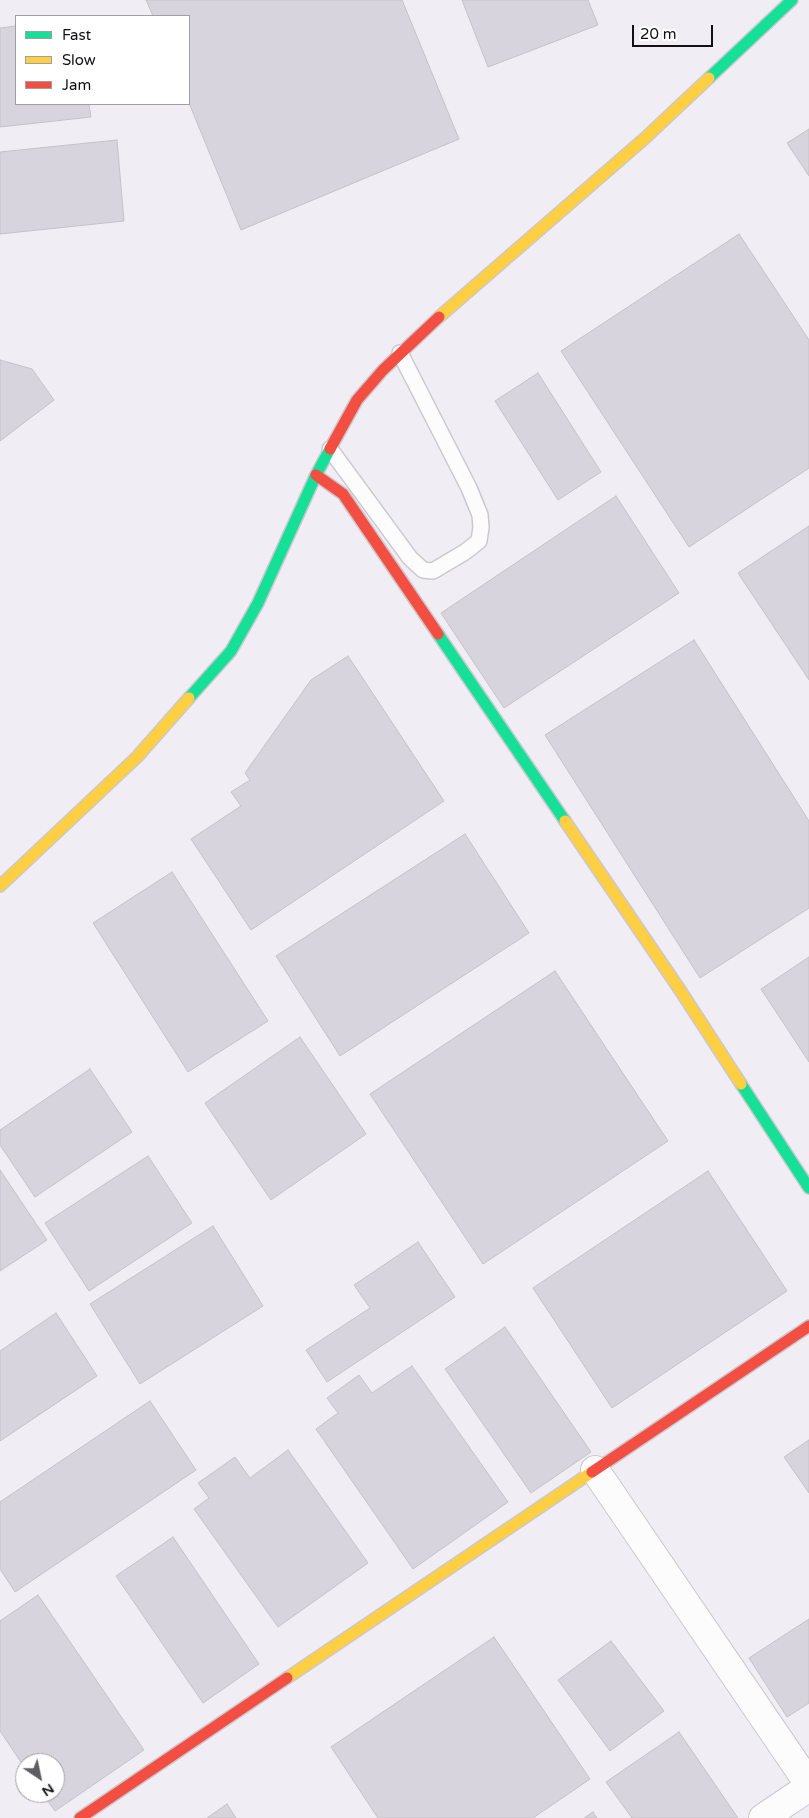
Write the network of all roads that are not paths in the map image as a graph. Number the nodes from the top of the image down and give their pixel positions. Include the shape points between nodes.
1 (792, 0) edge
2 (400, 353) junction
3 (330, 449) junction
4 (316, 475) junction
5 (0, 886) edge
6 (809, 1188) edge
7 (809, 1326) edge
8 (595, 1470) junction
9 (809, 1786) edge
10 (80, 1818) edge
11 (763, 1818) edge

1 - 2 street via 644,139
2 - 3 street via 357,400
2 - 3 lane via 480,515 479,541 433,570 423,570 410,558
3 - 4 street
4 - 5 street via 258,603 231,651 137,756
4 - 6 street via 343,494 680,990
7 - 8 street
8 - 9 street
8 - 10 street
9 - 11 street

